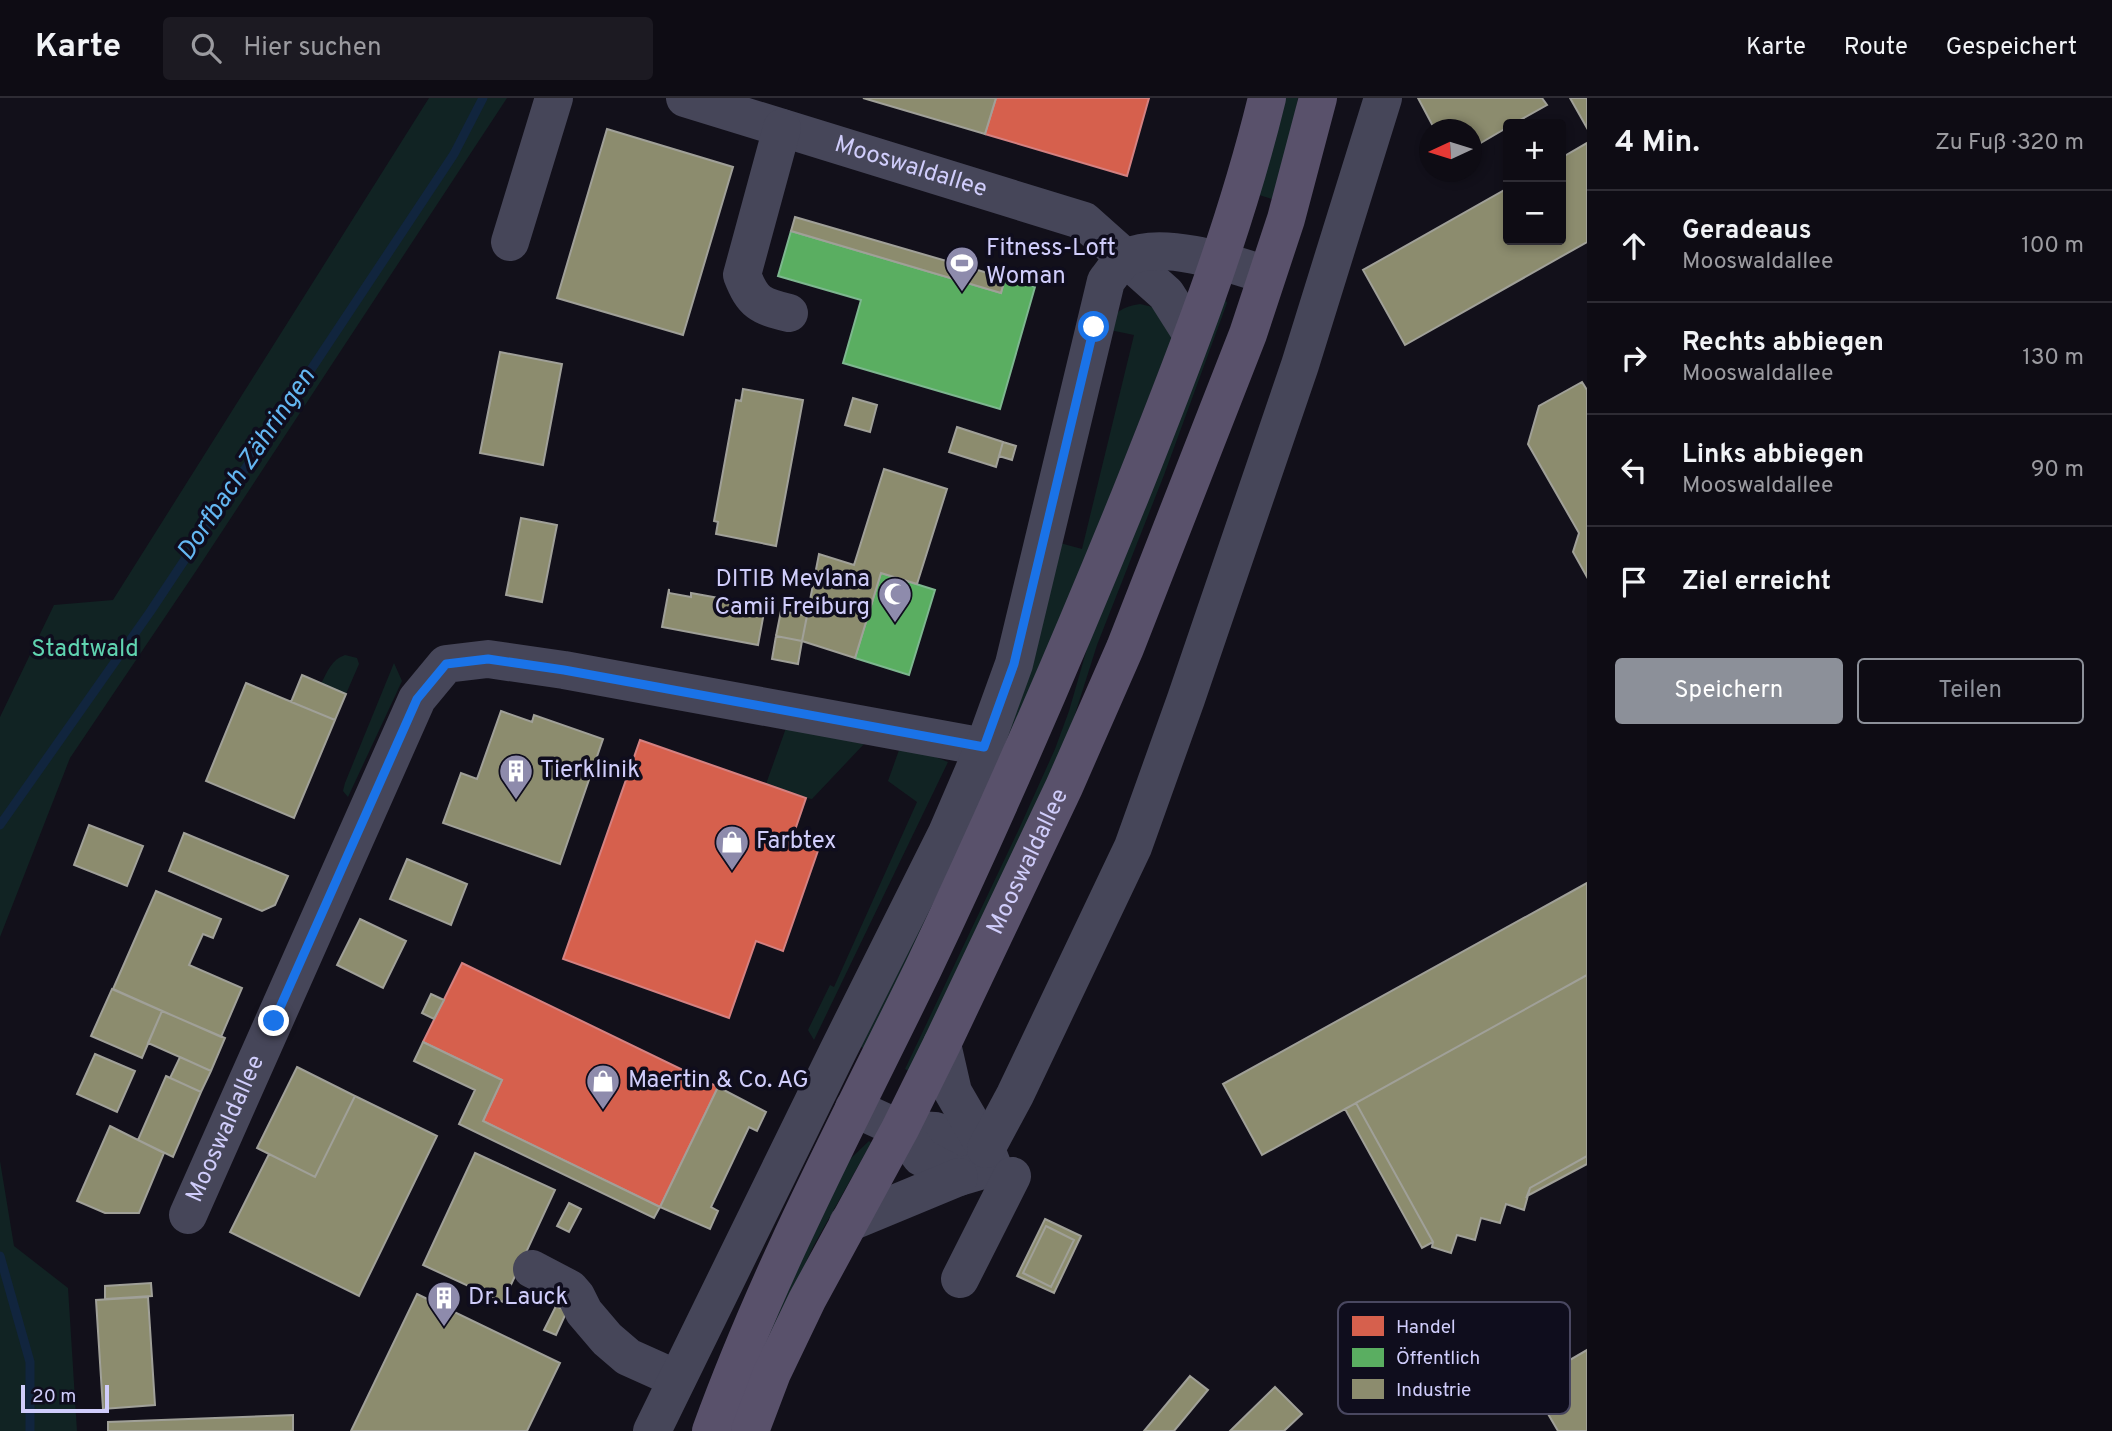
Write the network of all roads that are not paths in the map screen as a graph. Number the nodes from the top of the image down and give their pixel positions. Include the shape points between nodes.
1 (554, 98) edge
2 (685, 98) edge
3 (1267, 98) edge
4 (1318, 98) edge
5 (1383, 98) edge
6 (782, 128) junction
7 (510, 242) dead end
8 (1126, 257) junction
9 (1219, 260) junction
10 (1266, 275) junction
11 (789, 313) dead end
12 (1192, 335) junction
13 (984, 747) junction
14 (942, 1044) junction
15 (854, 1108) junction
16 (900, 1129) junction
17 (986, 1149) junction
18 (1012, 1176) dead end
19 (958, 1177) junction
20 (188, 1215) dead end
21 (848, 1223) junction
22 (532, 1269) dead end
23 (960, 1279) dead end
24 (677, 1380) junction
25 (652, 1431) edge
26 (711, 1431) edge
27 (750, 1431) edge

1 - 7 street
2 - 6 street, Mooswaldallee
3 - 9 main road, Mooswaldallee
4 - 10 main road, Mooswaldallee
5 - 17 street via 1300,365 1133,847
6 - 8 street, Mooswaldallee via 1084,221
6 - 11 street via 742,275 756,301
8 - 9 street via 1151,252
8 - 12 street, Mooswaldallee via 1166,294
8 - 13 street via 1106,281 1014,664
9 - 10 street
9 - 12 main road, Mooswaldallee
10 - 14 main road, Mooswaldallee via 1248,334 1125,648
12 - 15 main road, Mooswaldallee via 1146,457 988,834
13 - 20 street, Mooswaldallee via 564,670 488,659 446,664 417,699
13 - 24 street via 947,833
14 - 16 main road, Mooswaldallee
14 - 17 street via 953,1092
15 - 16 street
15 - 26 main road, Mooswaldallee via 759,1311
16 - 17 street via 935,1131
16 - 19 street via 921,1157
16 - 21 main road, Mooswaldallee
17 - 19 street via 993,1167
18 - 23 street
19 - 21 street
21 - 27 main road, Mooswaldallee via 772,1373
22 - 24 street via 570,1289 599,1330 628,1357
24 - 25 street

